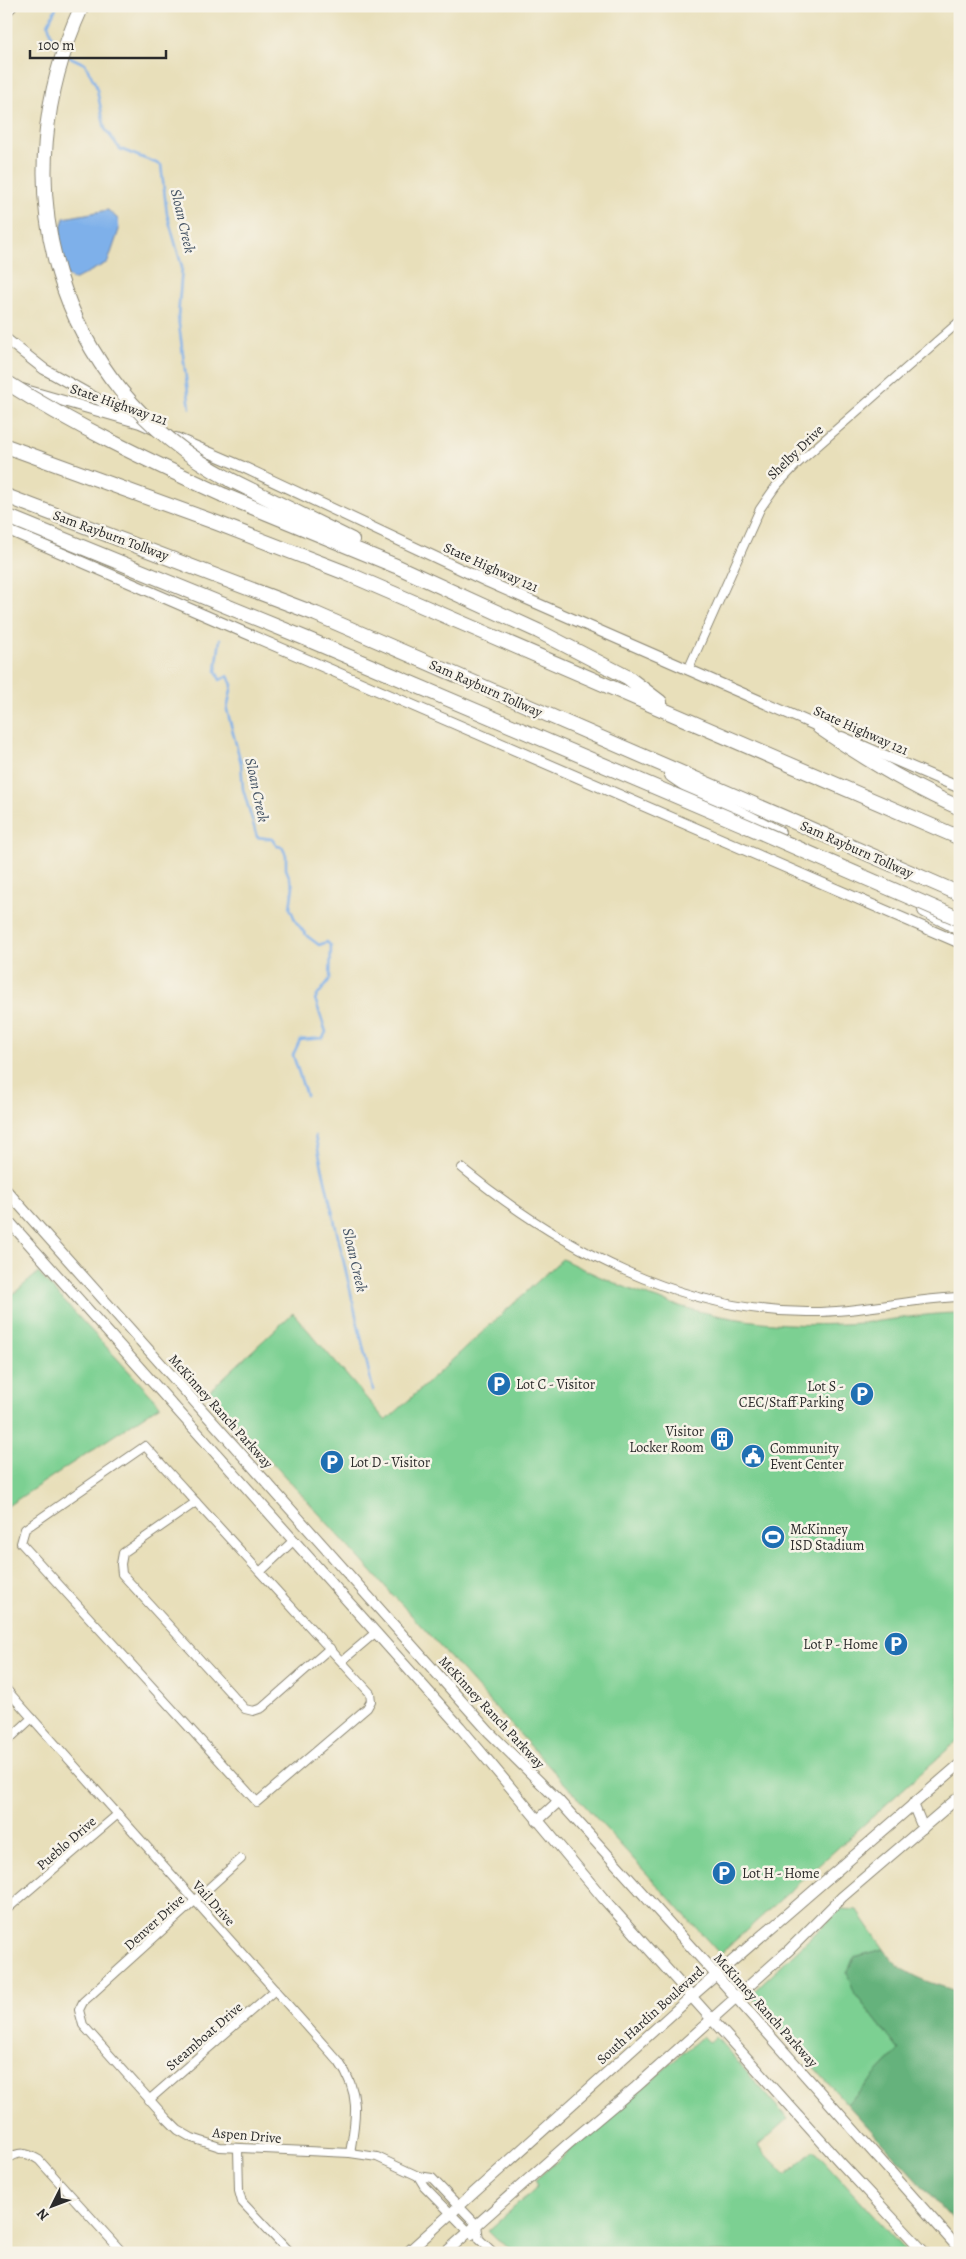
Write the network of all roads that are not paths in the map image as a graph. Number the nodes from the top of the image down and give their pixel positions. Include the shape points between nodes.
1 (12, 6) edge
2 (82, 6) edge
3 (6, 12) edge
4 (960, 320) edge
5 (6, 339) edge
6 (6, 383) edge
7 (140, 423) junction
8 (6, 446) edge
9 (6, 496) edge
10 (6, 516) edge
11 (6, 529) edge
12 (6, 536) edge
13 (63, 555) junction
14 (396, 566) junction
15 (688, 670) junction
16 (679, 716) junction
17 (819, 727) junction
18 (642, 754) junction
19 (960, 788) edge
20 (960, 808) edge
21 (960, 838) edge
22 (960, 894) edge
23 (960, 919) edge
24 (960, 928) edge
25 (960, 943) edge
26 (462, 1168) dead end
27 (6, 1190) edge
28 (6, 1218) edge
29 (960, 1297) edge
30 (196, 1502) junction
31 (293, 1541) junction
32 (260, 1572) junction
33 (389, 1620) junction
34 (375, 1632) junction
35 (330, 1648) junction
36 (342, 1661) junction
37 (6, 1689) edge
38 (32, 1718) junction
39 (6, 1742) edge
40 (960, 1764) edge
41 (960, 1796) edge
42 (559, 1801) junction
43 (914, 1804) junction
44 (118, 1814) junction
45 (902, 1814) junction
46 (537, 1821) junction
47 (923, 1828) junction
48 (241, 1859) dead end
49 (195, 1901) junction
50 (6, 1910) edge
51 (716, 1974) junction
52 (275, 1990) junction
53 (692, 1996) junction
54 (736, 1997) junction
55 (83, 2002) joint
56 (712, 2018) junction
57 (150, 2100) junction
58 (238, 2149) junction
59 (350, 2153) junction
60 (6, 2160) edge
61 (418, 2176) junction
62 (459, 2205) junction
63 (450, 2214) junction
64 (477, 2225) junction
65 (468, 2232) junction
66 (479, 2239) junction
67 (960, 2250) edge
68 (123, 2253) edge
69 (290, 2253) edge
70 (407, 2253) edge
71 (445, 2253) edge
72 (494, 2253) edge
73 (925, 2253) edge

1 - 3 main road
2 - 14 highway, bridge via 54,72 41,138 40,206 54,275 82,339 121,394 142,417 204,465 340,532
4 - 15 street, Shelby Drive via 776,486 754,520
5 - 7 main road via 44,369
6 - 7 main road, State Highway 121
6 - 14 highway, bridge via 99,435 223,494
7 - 15 main road, State Highway 121
8 - 16 highway via 281,547
9 - 18 highway, Sam Rayburn Tollway via 316,614
10 - 23 highway, bridge via 325,647
11 - 13 main road
12 - 13 main road
13 - 25 main road
14 - 16 highway via 538,631 627,677
15 - 17 main road, State Highway 121
16 - 21 highway
17 - 19 main road, State Highway 121
17 - 20 highway via 860,756
18 - 22 highway, Sam Rayburn Tollway
18 - 24 highway via 694,790
26 - 29 street via 526,1216 576,1247 640,1276 721,1302 767,1310 815,1312
27 - 33 main road, McKinney Ranch Parkway
28 - 31 main road
30 - 32 street
30 - 35 street via 123,1553 122,1574 245,1709 262,1708
30 - 36 street via 145,1446 25,1529 21,1543 257,1802 367,1708 371,1701 370,1693
31 - 32 street
31 - 34 main road
32 - 35 street
33 - 34 main road
33 - 42 main road, McKinney Ranch Parkway via 489,1732
34 - 36 street
34 - 46 main road via 460,1727
35 - 36 street
37 - 38 street, Vail Drive
38 - 39 street
38 - 44 street, Vail Drive
40 - 43 main road, South Hardin Boulevard
41 - 47 main road
42 - 46 main road
42 - 51 main road, McKinney Ranch Parkway
43 - 45 main road, South Hardin Boulevard
43 - 47 main road
44 - 49 street, Vail Drive
44 - 50 street, Pueblo Drive
45 - 47 main road
45 - 51 main road, South Hardin Boulevard
46 - 53 main road
47 - 54 main road
48 - 49 street, Denver Drive
49 - 52 street, Vail Drive
49 - 55 street, Denver Drive
51 - 53 main road, South Hardin Boulevard
51 - 54 main road, McKinney Ranch Parkway
52 - 57 street, Steamboat Drive
52 - 59 street, Vail Drive via 349,2076 355,2106
53 - 56 main road
53 - 62 main road, South Hardin Boulevard
54 - 56 main road
54 - 67 main road, McKinney Ranch Parkway
55 - 57 street, Aspen Drive via 79,2010 83,2025
56 - 64 main road
56 - 73 main road
57 - 58 street, Aspen Drive via 178,2130 192,2138 214,2146
58 - 59 street, Aspen Drive
58 - 69 street via 242,2202
59 - 61 street, Aspen Drive via 383,2159
60 - 68 street via 26,2152 39,2160
61 - 62 street, Aspen Drive via 432,2178
61 - 63 street, Aspen Drive
62 - 63 main road, South Hardin Boulevard
62 - 64 street, Aspen Drive
63 - 65 street, Aspen Drive
63 - 70 main road, South Hardin Boulevard
64 - 65 main road
64 - 66 street
65 - 66 street, Aspen Drive
65 - 71 main road
66 - 72 street, Aspen Drive

